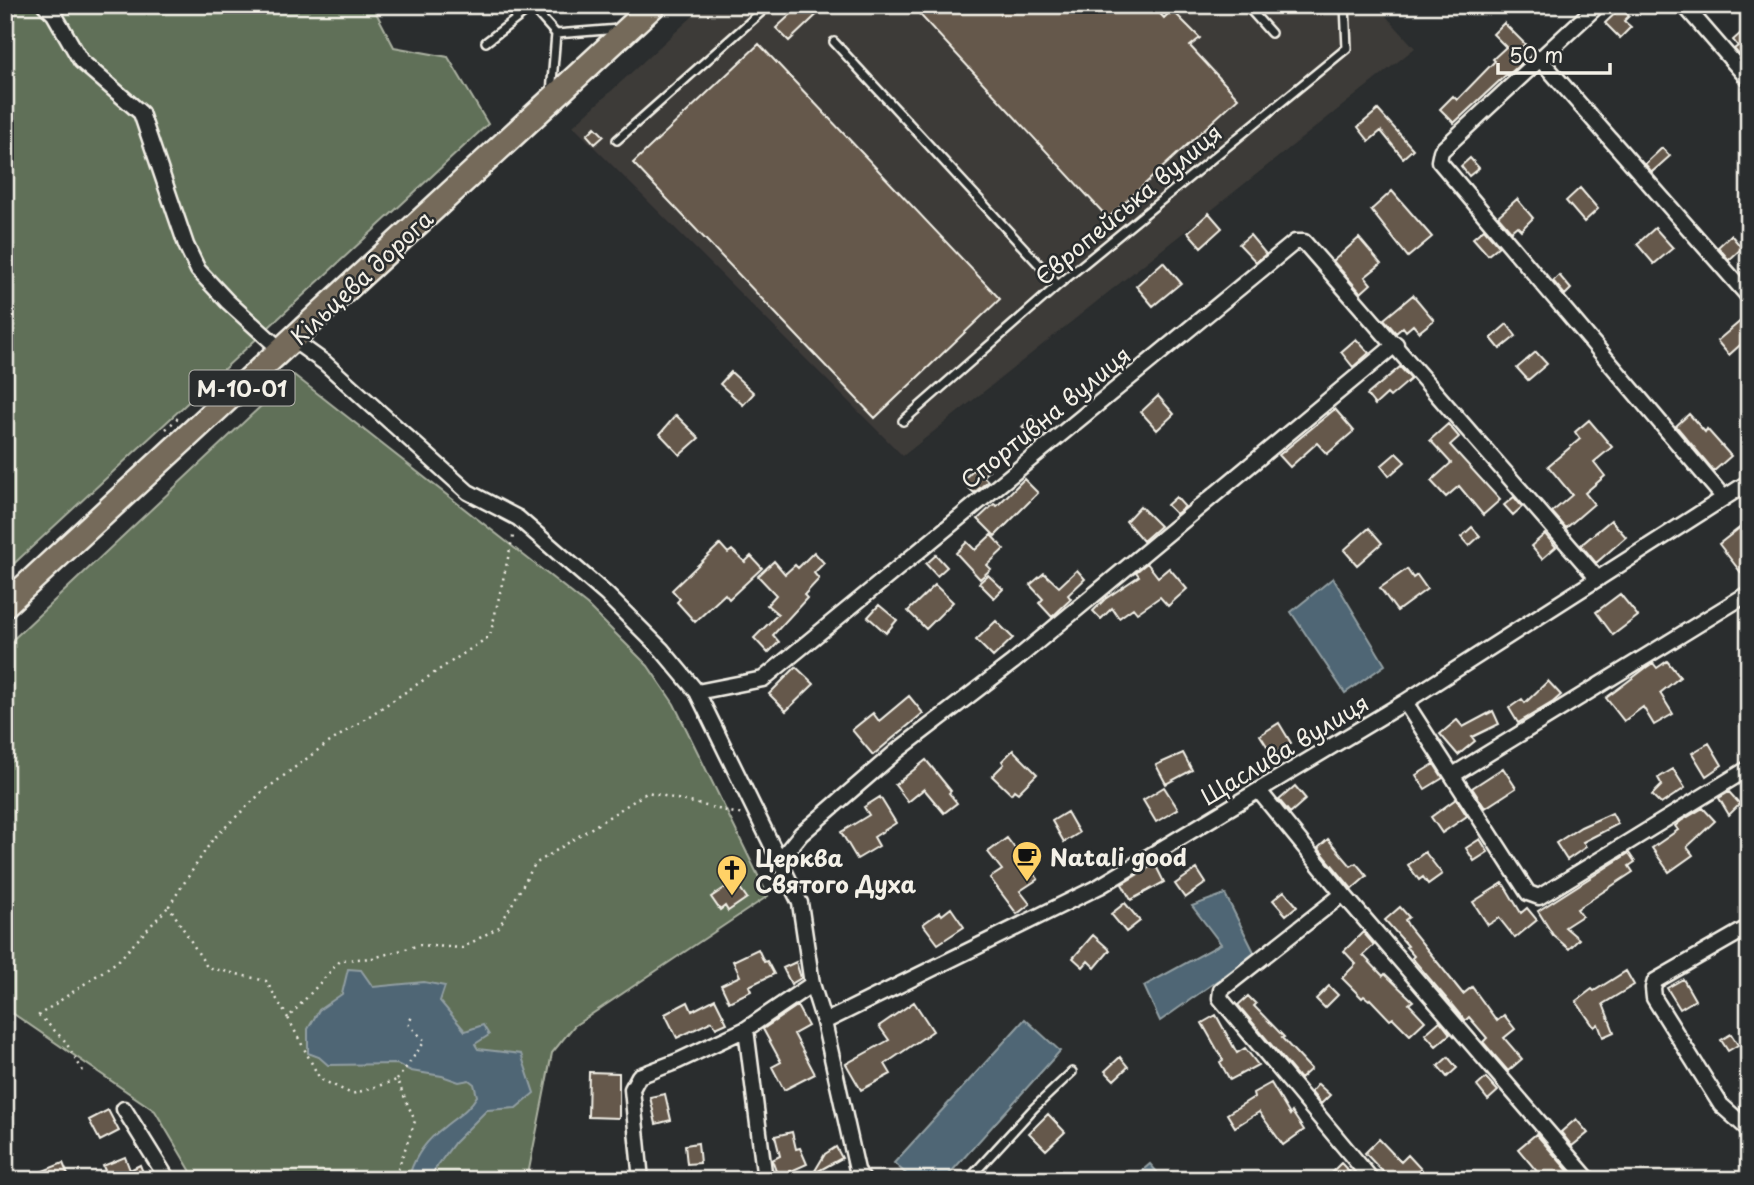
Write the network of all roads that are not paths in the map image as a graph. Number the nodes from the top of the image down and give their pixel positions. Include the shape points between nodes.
1 (45, 5) edge
2 (654, 5) edge
3 (769, 5) edge
4 (1247, 5) edge
5 (1345, 5) edge
6 (1598, 5) edge
7 (1684, 5) edge
8 (533, 6) edge
9 (630, 27) junction
10 (1271, 33) dead end
11 (556, 34) junction
12 (486, 42) dead end
13 (834, 42) dead end
14 (1539, 58) junction
15 (1749, 80) edge
16 (550, 101) junction
17 (617, 140) dead end
18 (1058, 285) junction
19 (1749, 297) edge
20 (1396, 344) junction
21 (287, 346) junction
22 (903, 421) dead end
23 (1749, 482) edge
24 (1724, 498) junction
25 (1598, 579) junction
26 (1749, 593) edge
27 (5, 606) edge
28 (697, 692) junction
29 (1405, 702) junction
30 (1749, 768) edge
31 (1453, 775) junction
32 (1259, 792) junction
33 (779, 861) junction
34 (1343, 894) junction
35 (1749, 927) edge
36 (811, 984) junction
37 (824, 1022) junction
38 (746, 1029) junction
39 (1072, 1072) dead end
40 (124, 1109) dead end
41 (1749, 1130) edge
42 (168, 1180) edge
43 (641, 1180) edge
44 (765, 1180) edge
45 (863, 1180) edge
46 (968, 1180) edge
47 (1372, 1180) edge
48 (1589, 1180) edge

1 - 21 street via 81,61 141,113 198,270 228,302
2 - 9 highway, Кільцева дорога / М-10-01
3 - 17 lane
4 - 10 lane
5 - 18 lane, Європейська вулиця via 1347,48
6 - 14 street
7 - 15 street
8 - 11 lane
8 - 12 lane
9 - 11 lane
9 - 16 highway, Кільцева дорога / М-10-01
11 - 16 lane
13 - 18 lane
14 - 19 street
14 - 24 street via 1441,151 1439,161
16 - 21 highway, Кільцева дорога / М-10-01
18 - 22 lane, Європейська вулиця
20 - 25 street, Спортивна вулиця
20 - 28 street, Спортивна вулиця via 1304,242 1295,242 763,679
20 - 33 street via 1013,662 897,751 801,834
21 - 27 highway, Кільцева дорога / М-10-01
21 - 28 street via 325,363 468,492 518,518 607,595
23 - 24 street, Щаслива вулиця
24 - 25 street, Щаслива вулиця
25 - 29 street, Щаслива вулиця
26 - 31 street
28 - 33 street
29 - 31 street
29 - 32 street, Щаслива вулиця
30 - 31 street via 1539,897 1528,893
32 - 34 street
32 - 37 street, Щаслива вулиця via 1100,886
33 - 36 street via 800,903
34 - 47 street via 1221,990 1220,998
34 - 48 street
35 - 41 street via 1656,981 1653,988 1654,998 1721,1105
36 - 37 street
36 - 38 street
37 - 45 street
38 - 43 street via 639,1076 632,1089
38 - 44 street
39 - 46 lane
40 - 42 street

